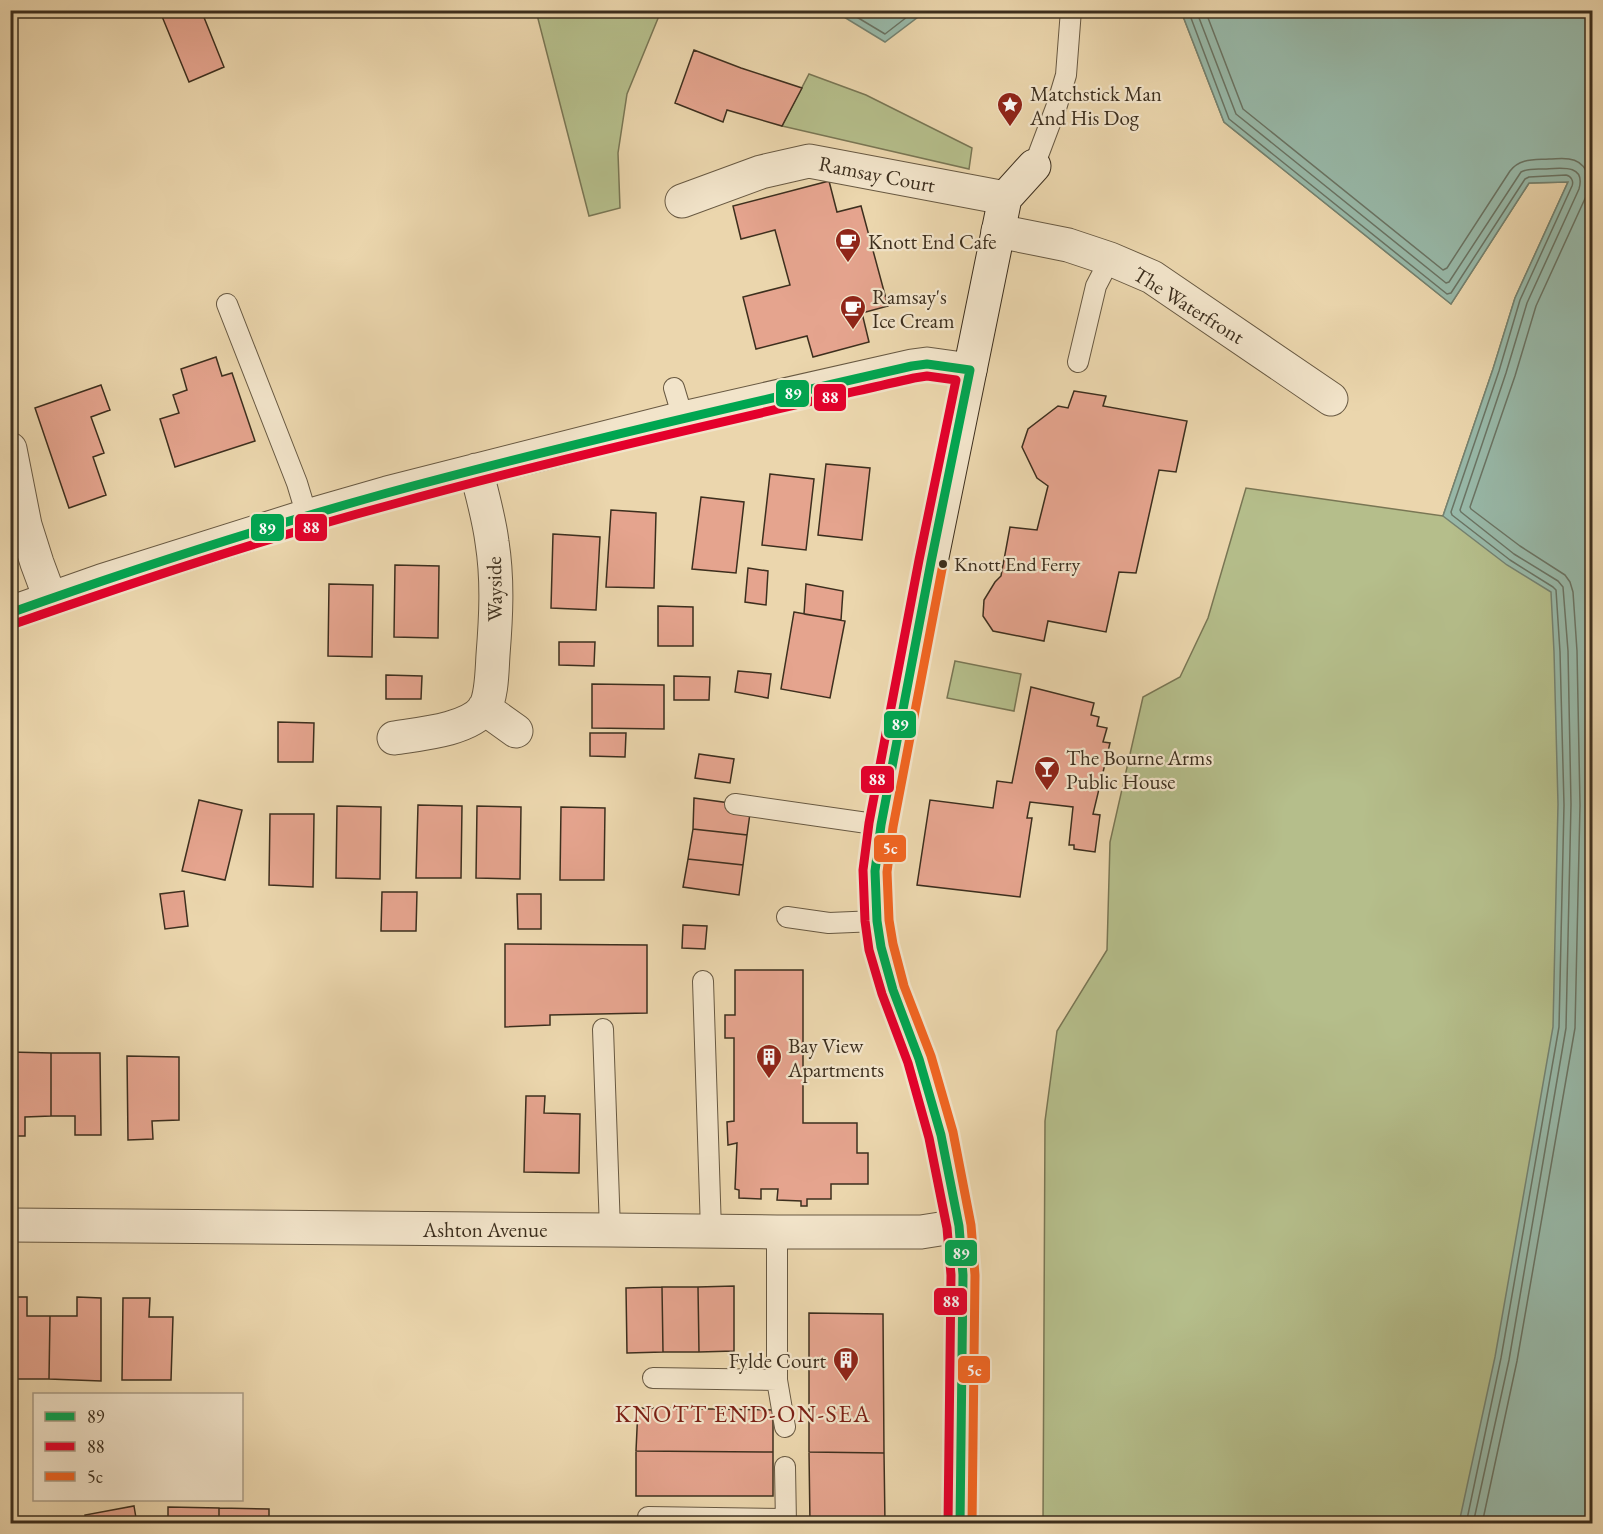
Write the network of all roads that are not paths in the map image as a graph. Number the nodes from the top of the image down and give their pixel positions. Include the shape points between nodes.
1 (1071, 10) edge
2 (1034, 166) joint
3 (1005, 198) junction
4 (681, 201) dead end
5 (998, 231) junction
6 (1110, 259) junction
7 (227, 304) dead end
8 (1078, 362) dead end
9 (970, 370) junction
10 (674, 388) dead end
11 (1331, 399) dead end
12 (684, 418) junction
13 (10, 449) edge
14 (476, 470) junction
15 (307, 516) junction
16 (50, 598) junction
17 (10, 613) edge
18 (484, 708) junction
19 (516, 731) dead end
20 (394, 738) dead end
21 (735, 804) dead end
22 (881, 825) junction
23 (787, 917) dead end
24 (877, 921) junction
25 (703, 981) dead end
26 (603, 1029) dead end
27 (10, 1225) edge
28 (959, 1226) junction
29 (610, 1230) junction
30 (711, 1231) junction
31 (777, 1232) junction
32 (653, 1378) dead end
33 (777, 1380) junction
34 (785, 1427) dead end
35 (785, 1467) dead end
36 (648, 1517) dead end
37 (786, 1521) edge
38 (960, 1524) edge

1 - 2 lane via 1066,75
2 - 3 street
3 - 4 street, Ramsay Court via 809,161 761,172
3 - 5 street
5 - 6 street, The Waterfront via 1068,245
5 - 9 street
6 - 8 lane via 1096,286
6 - 11 street, The Waterfront via 1152,277
7 - 15 lane
9 - 12 street via 927,364 912,366
9 - 22 street
10 - 12 lane
12 - 14 street
13 - 16 street via 25,525
14 - 15 street
14 - 18 street, Wayside via 496,573 492,682
15 - 16 street
16 - 17 street
18 - 19 street
18 - 20 street via 471,721
21 - 22 lane
22 - 24 street via 875,871
23 - 24 lane via 829,923
24 - 28 street via 893,990 941,1135
25 - 30 lane
26 - 29 lane
27 - 29 street, Ashton Avenue
28 - 31 street, Ashton Avenue via 921,1232
28 - 38 street via 963,1275
29 - 30 street, Ashton Avenue
30 - 31 street, Ashton Avenue
31 - 33 lane
32 - 33 lane
33 - 34 lane
35 - 37 lane
36 - 37 lane

